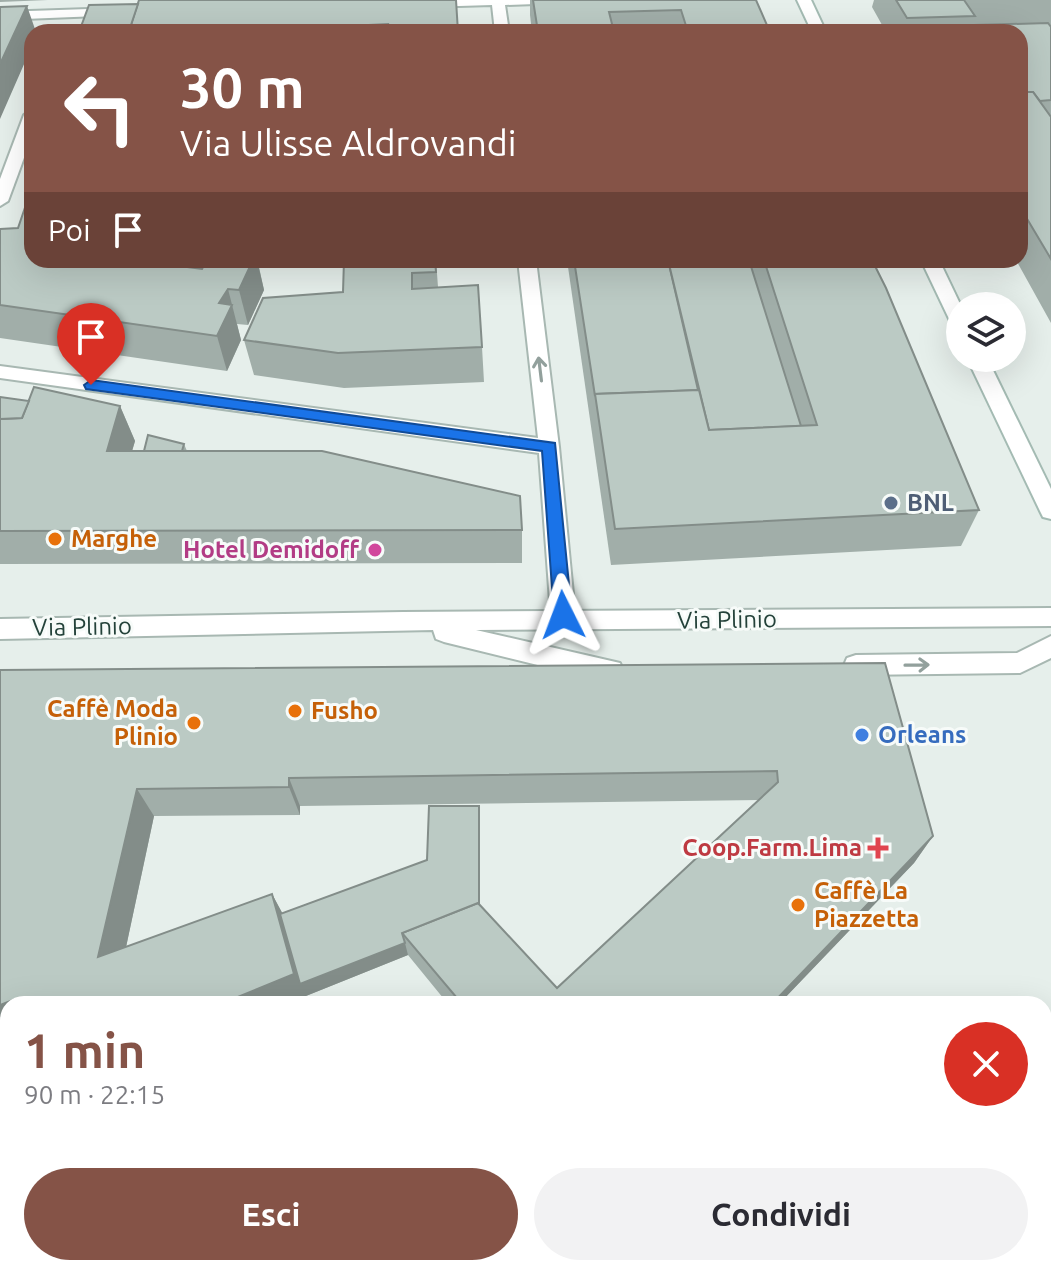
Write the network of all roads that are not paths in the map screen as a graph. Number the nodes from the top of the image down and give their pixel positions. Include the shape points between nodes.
1 (498, 0) edge
2 (536, 0) edge
3 (804, 0) edge
4 (412, 4) edge
5 (74, 7) edge
6 (127, 12) edge
7 (0, 16) edge
8 (501, 24) edge
9 (815, 24) edge
10 (24, 136) edge
11 (12, 168) junction
12 (24, 168) edge
13 (0, 201) edge
14 (528, 268) edge
15 (934, 268) edge
16 (946, 294) edge
17 (0, 372) edge
18 (984, 372) edge
19 (549, 447) junction
20 (1051, 511) edge
21 (1051, 617) edge
22 (403, 621) junction
23 (560, 622) junction
24 (1051, 625) edge
25 (0, 629) edge
26 (448, 632) junction
27 (1051, 646) edge
28 (831, 666) edge
29 (629, 669) edge

1 - 2 street
1 - 4 street
1 - 8 street
3 - 9 street
5 - 6 street
5 - 7 street
10 - 11 street
11 - 12 street
11 - 13 street
19 -> 14 street
15 - 16 street
17 - 19 street
18 - 20 street
19 - 23 street
21 - 23 street, Via Plinio
22 - 23 street, Via Plinio
22 - 25 street, Via Plinio
22 - 26 street, Via Plinio
24 - 26 street, Via Plinio
26 - 29 street, Via Plinio via 599,670
28 -> 27 street via 1020,663

